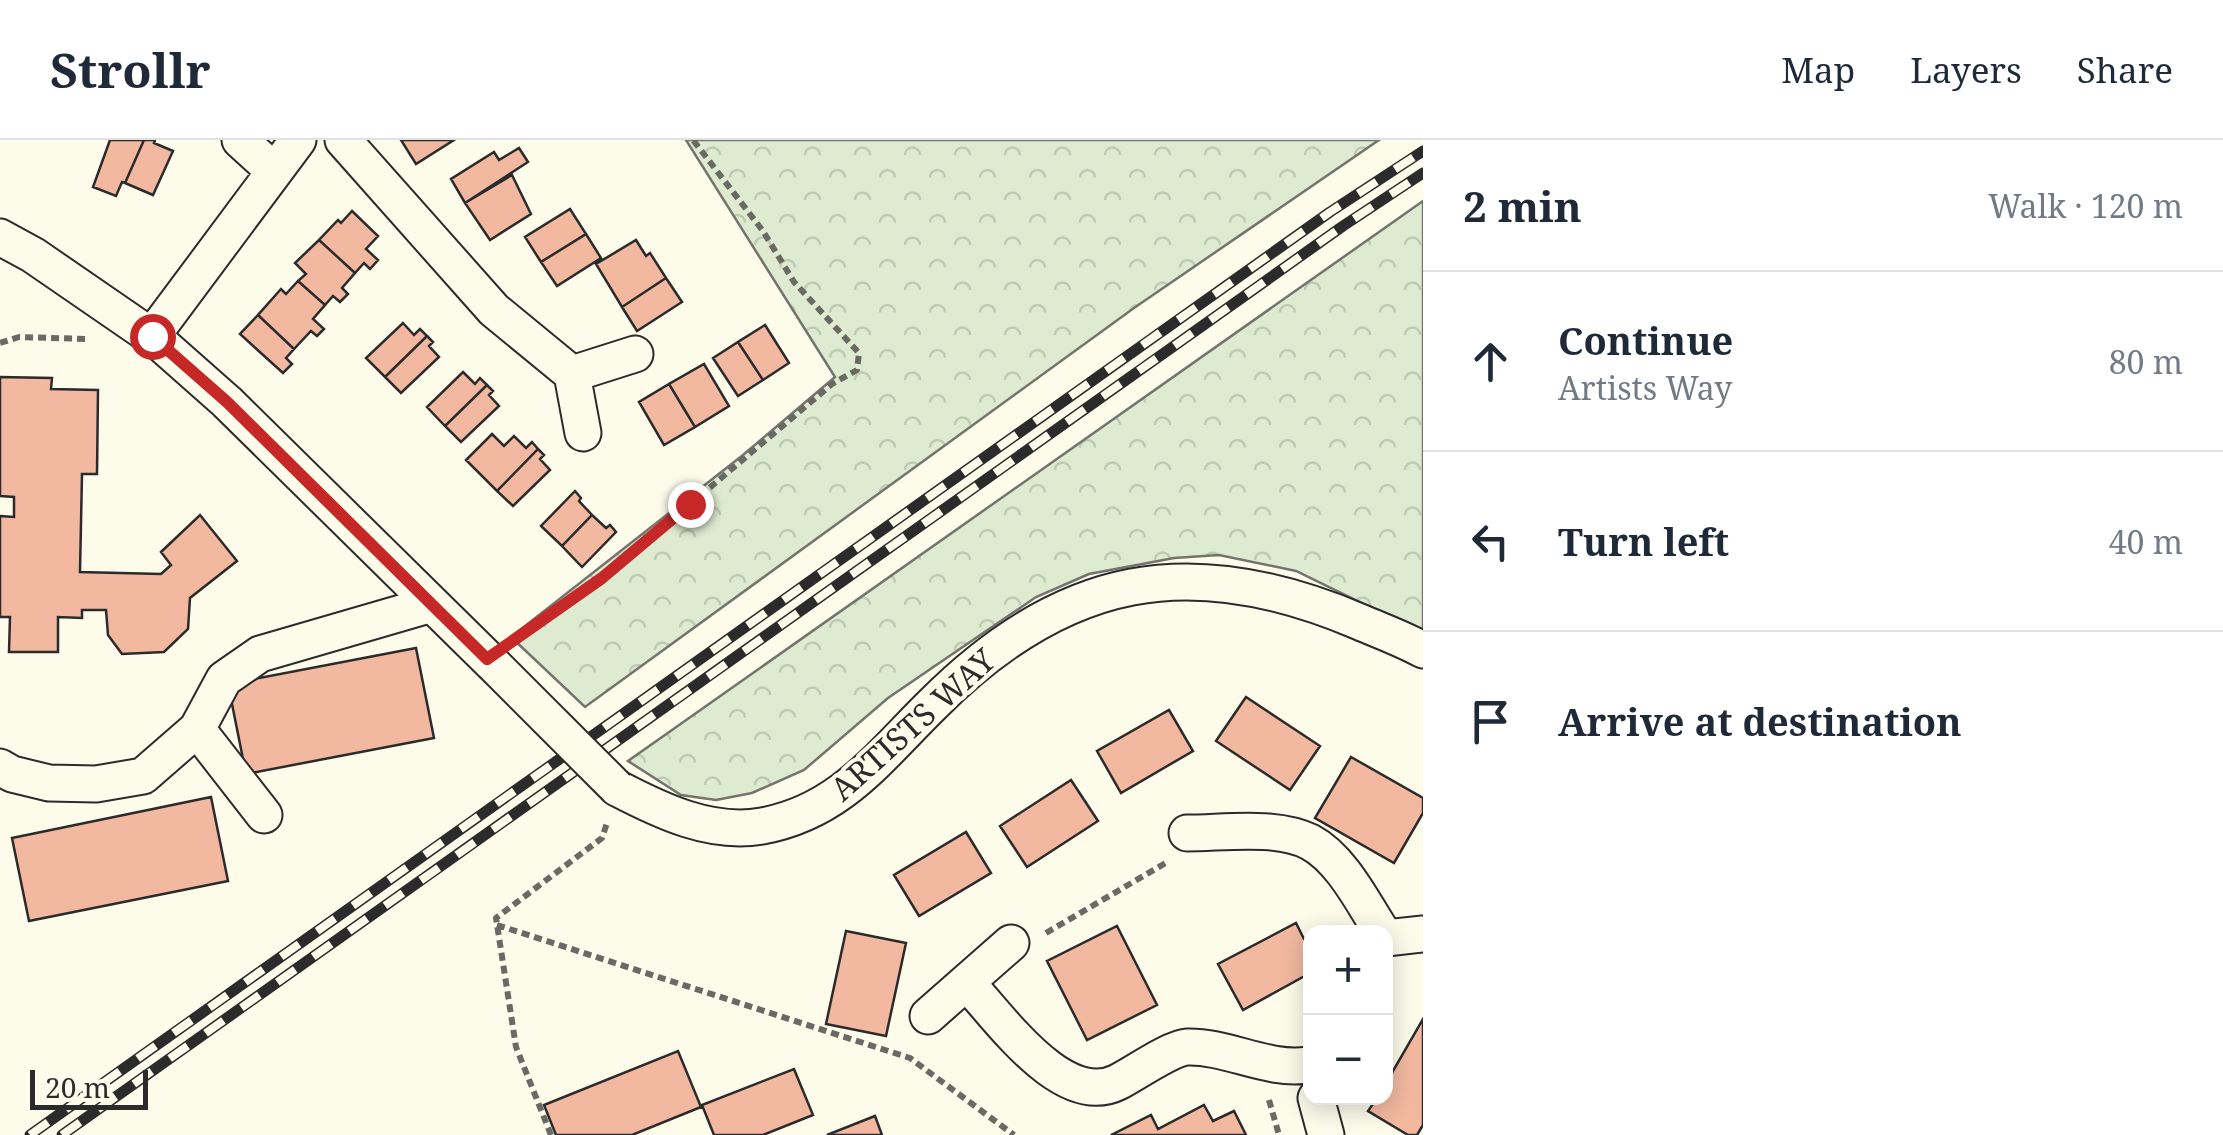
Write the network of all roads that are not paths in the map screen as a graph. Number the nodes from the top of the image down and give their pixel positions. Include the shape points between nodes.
1 (240, 140) edge
2 (298, 140) edge
3 (343, 140) edge
4 (273, 170) junction
5 (0, 238) edge
6 (152, 336) junction
7 (635, 354) dead end
8 (572, 374) junction
9 (583, 434) dead end
10 (432, 604) junction
11 (1423, 650) edge
12 (197, 729) junction
13 (0, 767) edge
14 (264, 815) dead end
15 (1187, 833) road end
16 (1377, 925) edge
17 (1423, 934) edge
18 (1393, 935) edge
19 (1012, 942) road end
20 (967, 983) junction
21 (928, 1016) dead end
22 (1303, 1073) edge
23 (1318, 1105) edge
24 (1326, 1135) edge

1 - 4 street
2 - 4 street
3 - 8 street via 494,310
4 - 6 street
5 - 6 street, ARTISTS WAY
6 - 10 street, ARTISTS WAY
7 - 8 street
8 - 9 street
10 - 11 street, ARTISTS WAY, bridge via 618,788 669,814 712,824 759,826 808,812 855,784 970,668 1014,636 1077,602 1142,584 1192,580 1288,594
10 - 12 street via 260,654 224,679
12 - 13 street via 143,776 49,783
12 - 14 street
15 - 16 street via 1289,835 1312,843
17 - 18 street
19 - 20 street
20 - 21 street
20 - 22 street via 1041,1062 1070,1082 1112,1085 1184,1047
23 - 24 street

